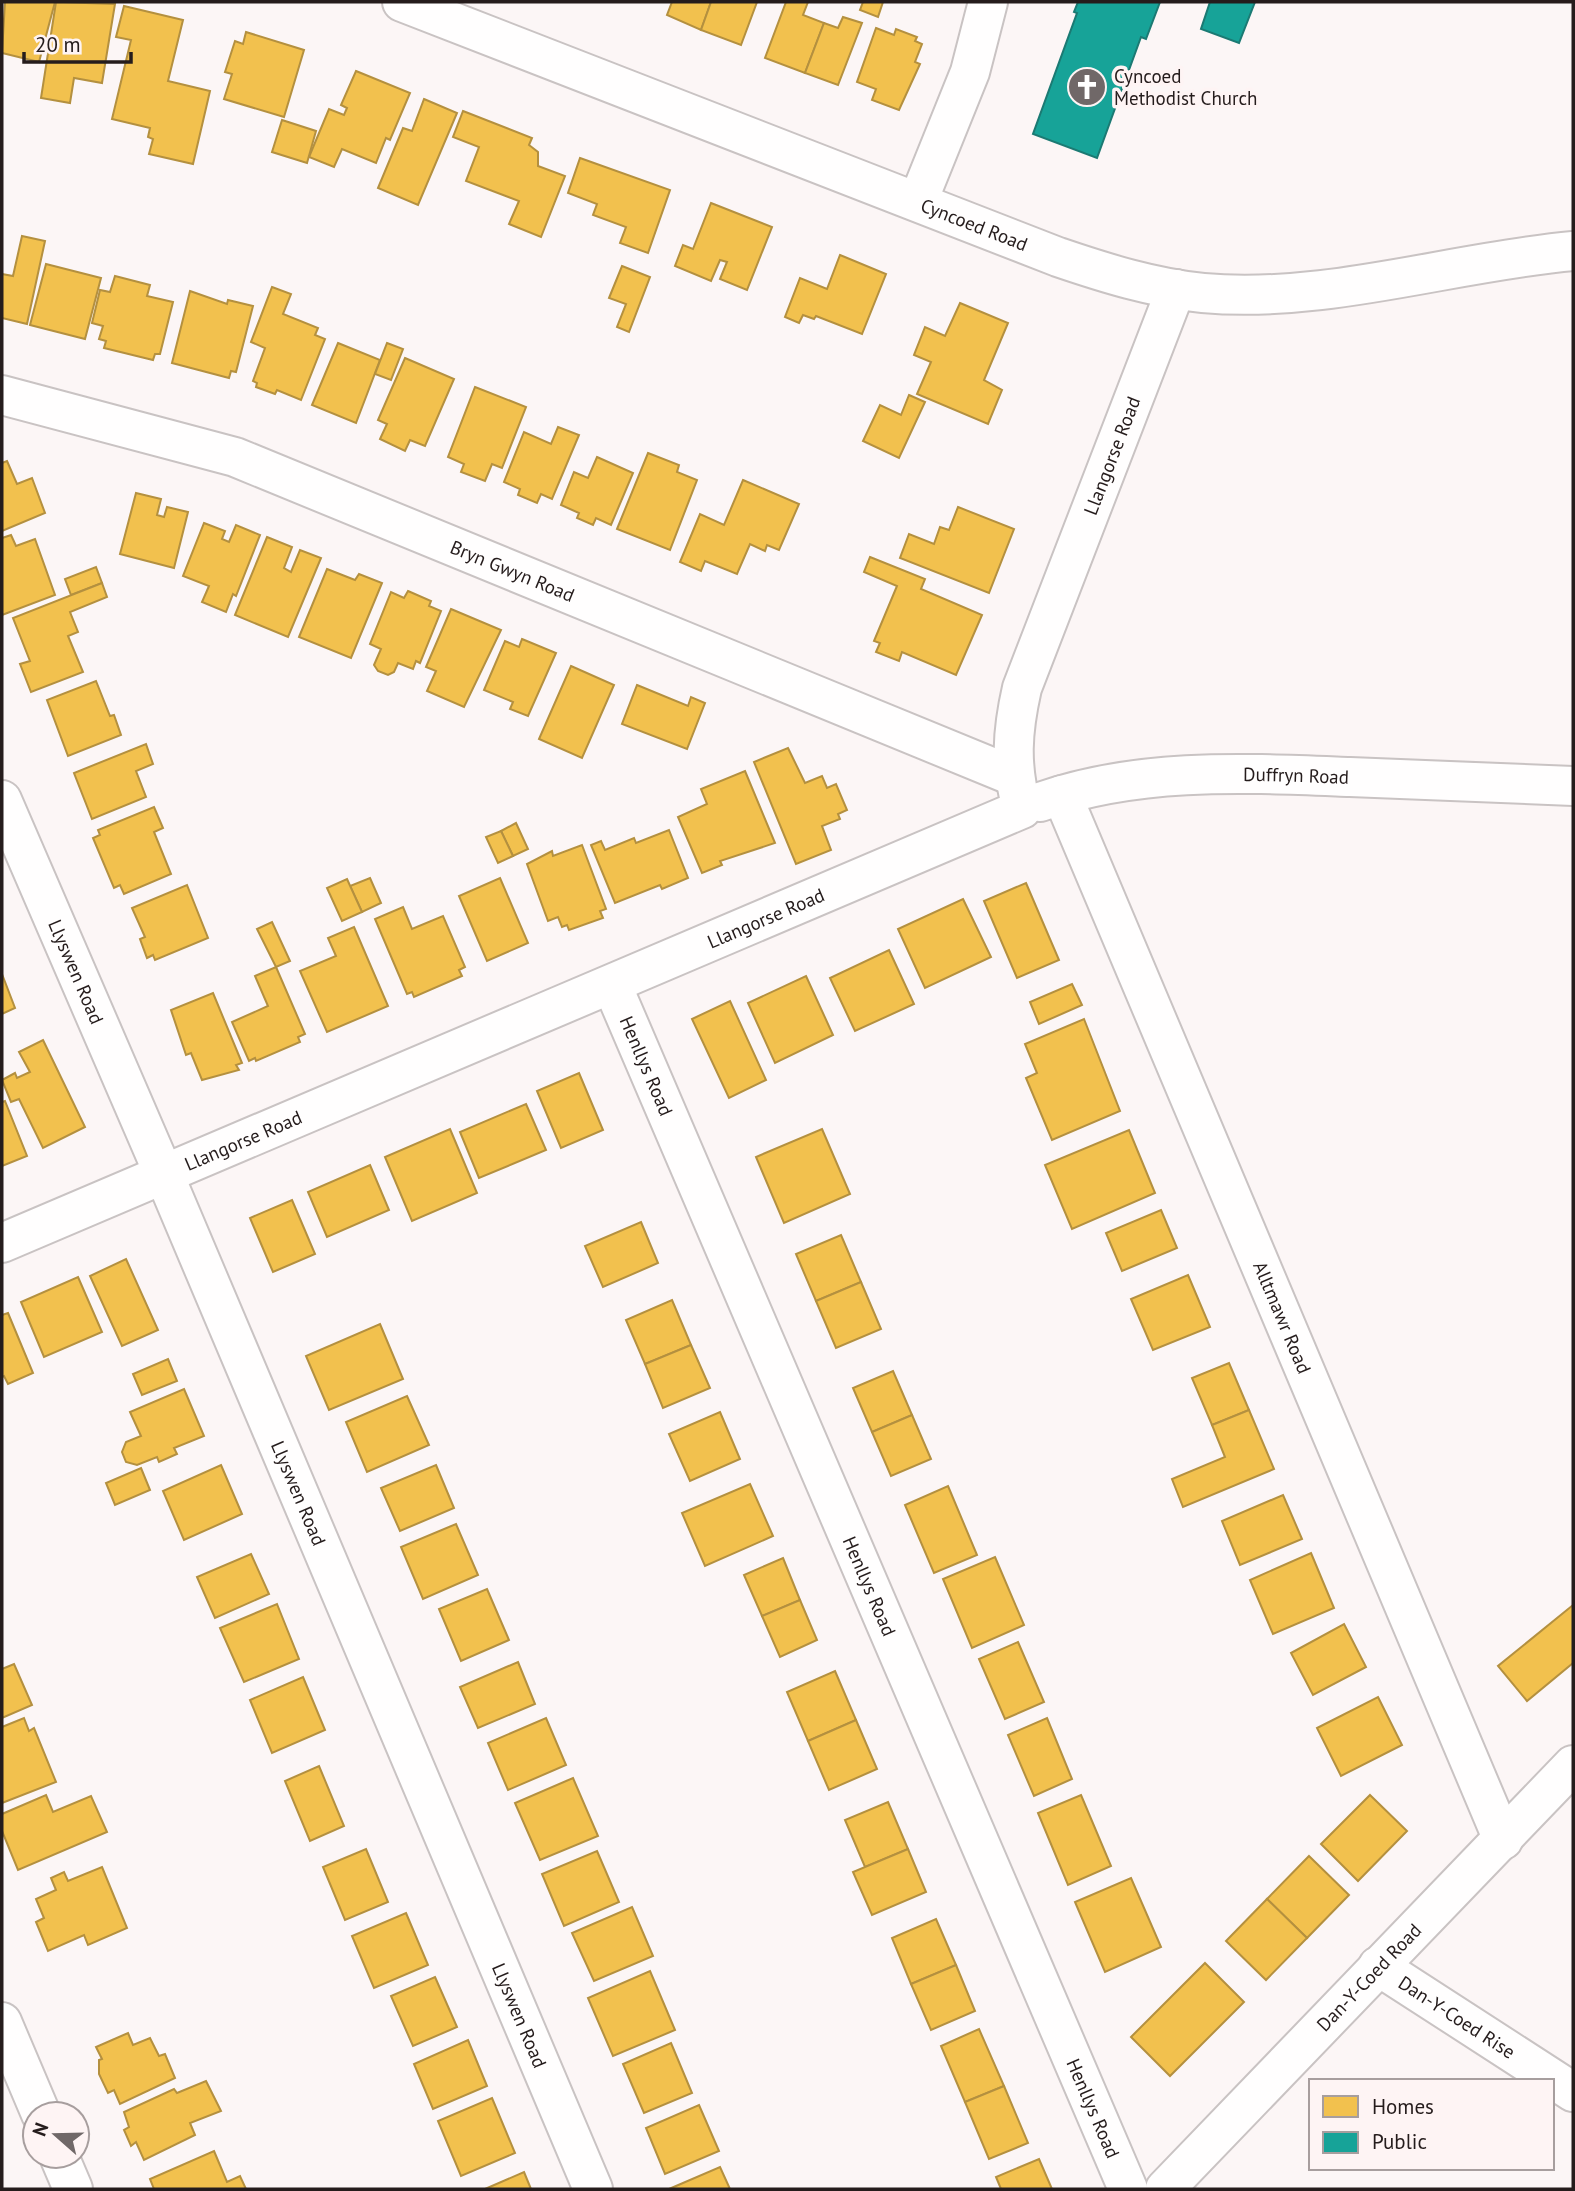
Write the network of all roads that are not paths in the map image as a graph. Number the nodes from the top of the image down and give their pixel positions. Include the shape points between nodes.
1 (402, 2) edge
2 (988, 2) edge
3 (918, 201) junction
4 (1573, 251) edge
5 (1176, 289) junction
6 (2, 395) edge
7 (1573, 786) edge
8 (1017, 793) junction
9 (1062, 795) junction
10 (2, 800) edge
11 (612, 985) junction
12 (164, 1174) junction
13 (2, 1243) edge
14 (1573, 1765) edge
15 (1503, 1840) junction
16 (1378, 1966) junction
17 (2, 2022) edge
18 (1553, 2079) edge
19 (1554, 2080) edge
20 (1573, 2092) edge
21 (35, 2100) edge
22 (65, 2170) edge
23 (73, 2189) edge
24 (593, 2189) edge
25 (1128, 2189) edge
26 (1166, 2189) edge

1 - 3 street, Cyncoed Road
2 - 3 street via 970,72
3 - 5 street, Cyncoed Road via 1078,264
4 - 5 street, Cyncoed Road via 1303,292
5 - 8 street, Llangorse Road via 1022,688 1016,717
6 - 8 street, Bryn Gwyn Road via 235,457
7 - 9 street, Duffryn Road via 1214,775 1120,782
8 - 9 street, Duffryn Road
8 - 11 street, Llangorse Road
9 - 15 street, Alltmawr Road
10 - 12 street, Llyswen Road
11 - 12 street, Llangorse Road
11 - 25 street, Henllys Road
12 - 13 street, Llangorse Road
12 - 24 street, Llyswen Road
14 - 15 street, Dan-Y-Coed Road
15 - 16 street, Dan-Y-Coed Road
16 - 18 street, Dan-Y-Coed Rise
16 - 26 street, Dan-Y-Coed Road
17 - 21 street
19 - 20 street, Dan-Y-Coed Rise
22 - 23 street

